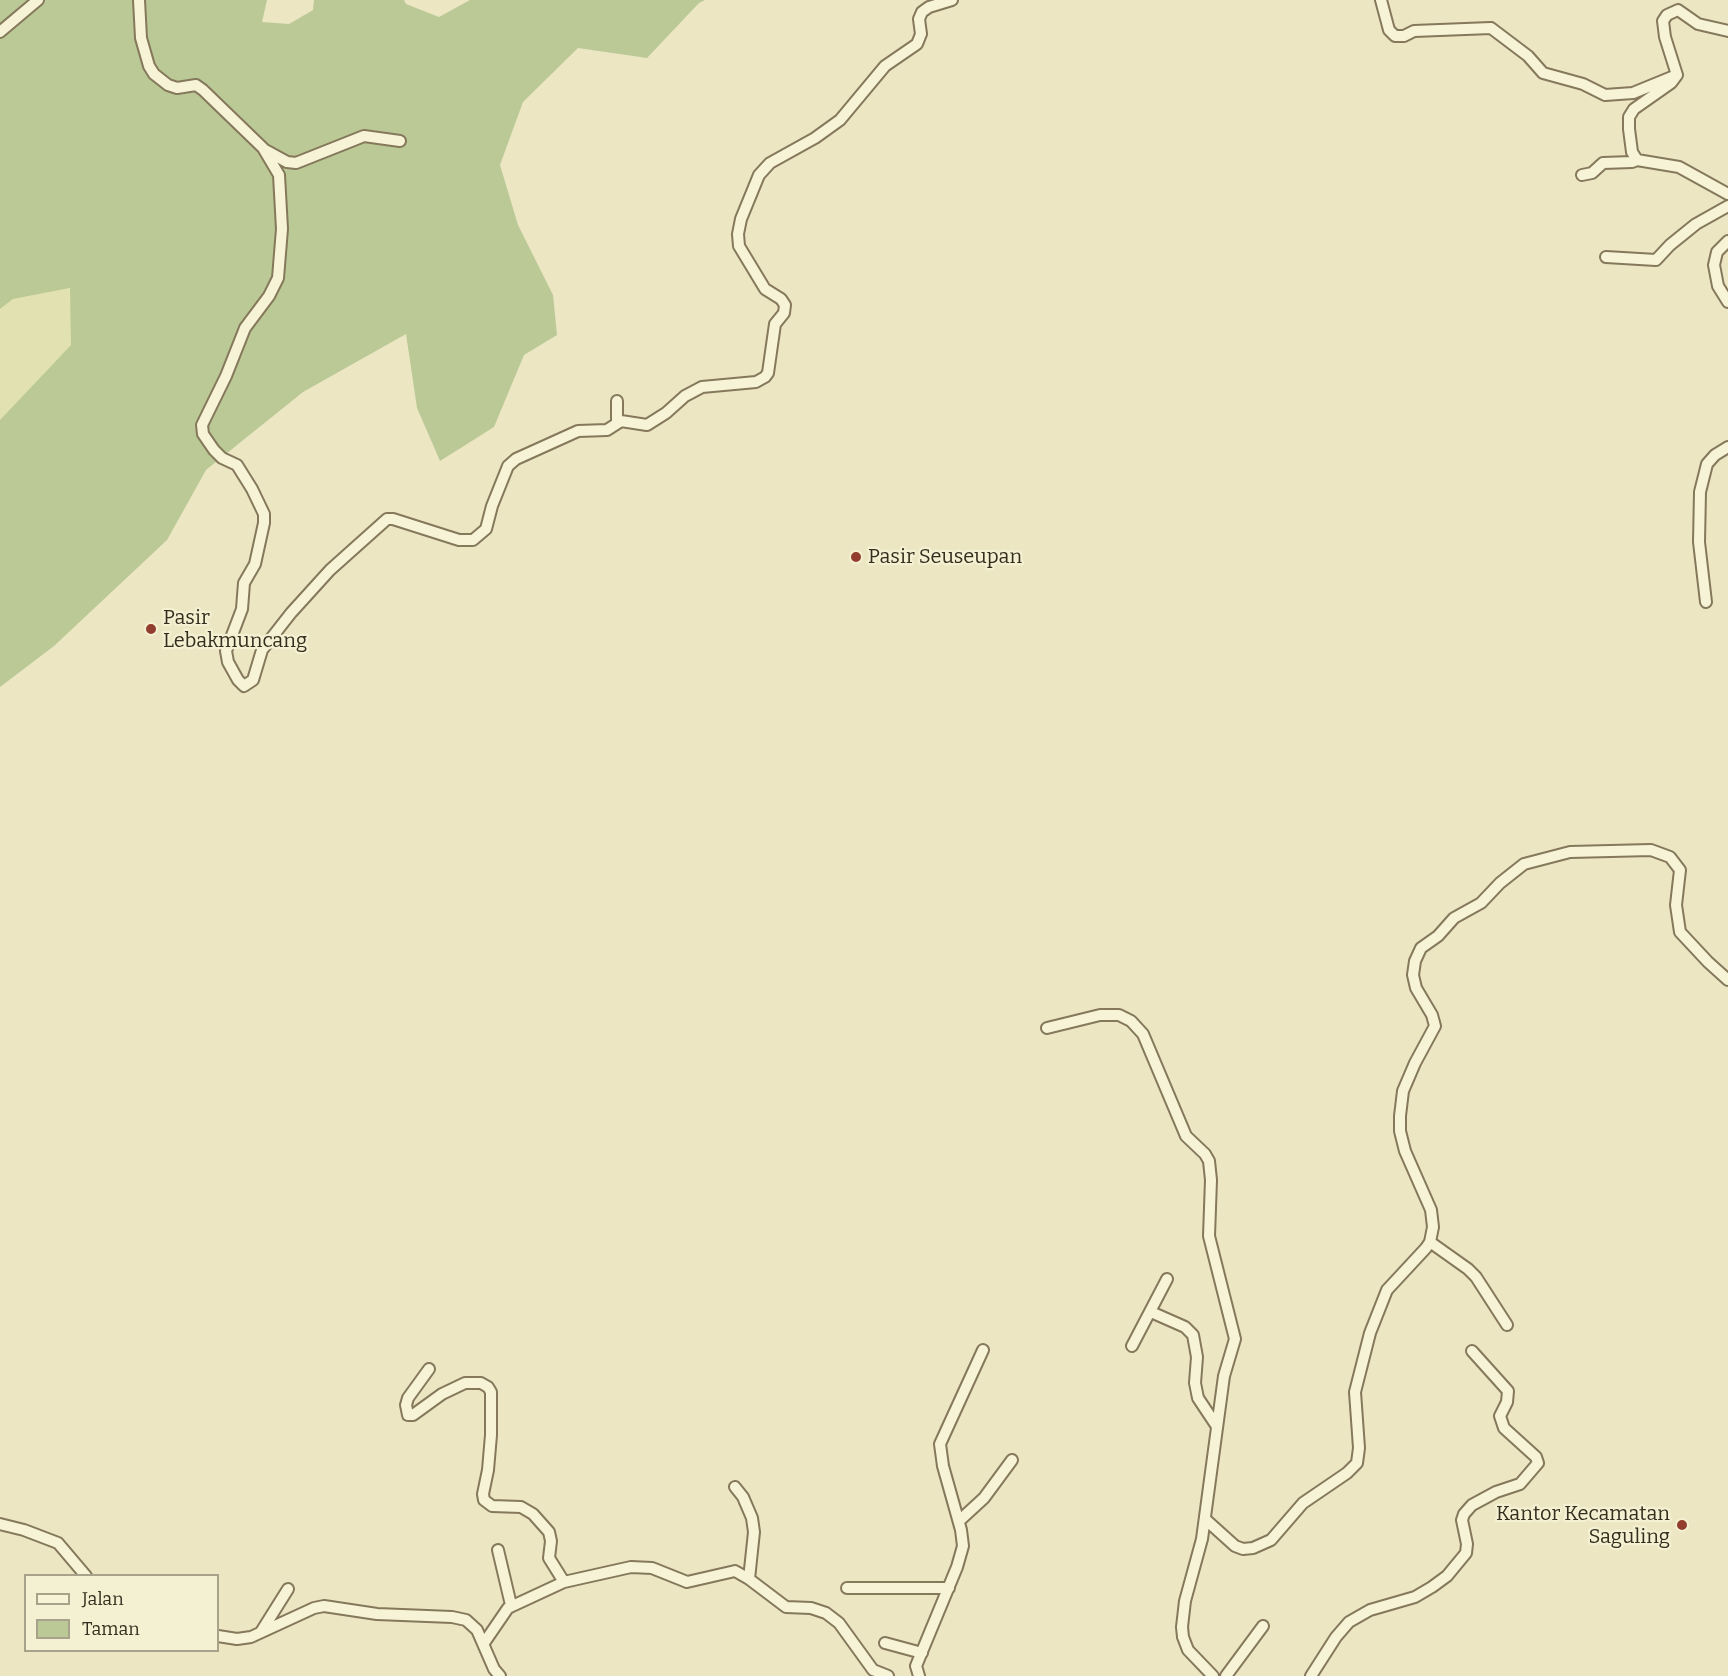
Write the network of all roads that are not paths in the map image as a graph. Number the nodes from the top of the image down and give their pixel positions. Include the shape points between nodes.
1 (38, 0) edge
2 (139, 0) edge
3 (952, 0) edge
4 (1381, 0) edge
5 (0, 32) edge
6 (1728, 32) edge
7 (1677, 75) junction
8 (400, 141) dead end
9 (263, 148) junction
10 (1637, 160) junction
11 (1582, 175) dead end
12 (1728, 194) edge
13 (1728, 210) edge
14 (1728, 242) edge
15 (1606, 257) dead end
16 (1728, 302) edge
17 (617, 401) dead end
18 (617, 422) junction
19 (1728, 447) edge
20 (1706, 602) dead end
21 (1728, 980) edge
22 (1047, 1028) dead end
23 (1430, 1242) junction
24 (1167, 1279) dead end
25 (1151, 1312) junction
26 (1507, 1325) dead end
27 (1132, 1346) dead end
28 (983, 1350) dead end
29 (1472, 1351) dead end
30 (429, 1370) dead end
31 (1216, 1425) junction
32 (1012, 1460) dead end
33 (735, 1487) dead end
34 (1204, 1520) junction
35 (959, 1521) junction
36 (0, 1524) edge
37 (498, 1550) dead end
38 (85, 1574) edge
39 (749, 1579) junction
40 (564, 1582) junction
41 (846, 1588) dead end
42 (949, 1588) junction
43 (288, 1589) dead end
44 (511, 1605) junction
45 (1263, 1626) dead end
46 (261, 1632) junction
47 (219, 1636) edge
48 (484, 1643) junction
49 (885, 1643) dead end
50 (922, 1653) junction
51 (500, 1676) edge
52 (888, 1676) edge
53 (919, 1676) edge
54 (1213, 1676) edge
55 (1226, 1676) edge
56 (1311, 1676) edge

1 - 5 street
2 - 9 street via 141,38 154,74 177,88 193,85 204,90
3 - 18 street via 922,12 917,44 885,66 840,120 770,163 759,175 738,234 739,246 765,289 785,305 775,324 765,377 756,382 702,387 647,425
4 - 7 street via 1389,30 1395,36 1414,31 1491,28 1528,56 1543,73 1583,84 1605,95 1633,93
6 - 7 street via 1698,24 1678,10 1667,15 1663,21 1665,37
7 - 10 street via 1630,115 1629,138
8 - 9 street via 364,136 296,164
9 - 18 street via 279,175 279,274 269,296 242,333 202,425 214,450 237,465 264,514 258,555 244,583 242,609 226,651 242,685 253,681 262,650 302,600 386,520 459,540 473,540 486,529 510,463 573,433 607,430
10 - 11 street via 1603,163 1592,173
10 - 12 street via 1679,167
13 - 15 street via 1696,224 1656,260
14 - 16 street via 1717,252 1714,264 1718,286
17 - 18 street
19 - 20 street via 1707,464 1700,492 1699,542
21 - 23 street via 1680,932 1676,905 1680,870 1670,857 1651,850 1570,852 1524,864 1481,903 1454,918 1422,948 1415,961 1415,984 1436,1026 1403,1091 1400,1116 1401,1140 1431,1210
22 - 31 street via 1100,1015 1119,1015 1131,1021 1143,1034 1186,1136 1208,1158 1209,1236 1235,1339
23 - 26 street via 1476,1277
23 - 34 street via 1391,1283 1370,1333 1355,1392 1359,1448 1356,1465 1309,1498 1271,1540 1253,1548 1239,1548
24 - 25 street
25 - 27 street
25 - 31 street via 1185,1327 1193,1335 1197,1395
28 - 35 street via 940,1444
29 - 56 street via 1508,1391 1500,1416 1504,1428 1538,1462 1520,1484 1496,1492 1465,1512 1462,1520 1466,1553 1447,1576 1415,1597 1370,1610 1349,1622
30 - 40 street via 408,1398 408,1415 465,1383 489,1387 491,1436 484,1500 489,1505 521,1507 533,1514 549,1532 549,1561
31 - 34 street
32 - 35 street via 984,1498
33 - 39 street via 753,1518
34 - 54 street via 1182,1634 1192,1655
35 - 42 street via 963,1546
36 - 38 street via 58,1543
37 - 44 street
39 - 40 street via 732,1571 687,1582 652,1568 636,1567
39 - 52 street via 786,1607 816,1609 833,1618 873,1670
40 - 44 street
41 - 42 street
42 - 50 street
43 - 46 street
44 - 48 street
45 - 55 street
46 - 47 street via 241,1639
46 - 48 street via 314,1608 331,1606 459,1618 473,1625
48 - 51 street
49 - 50 street
50 - 53 street via 916,1668

